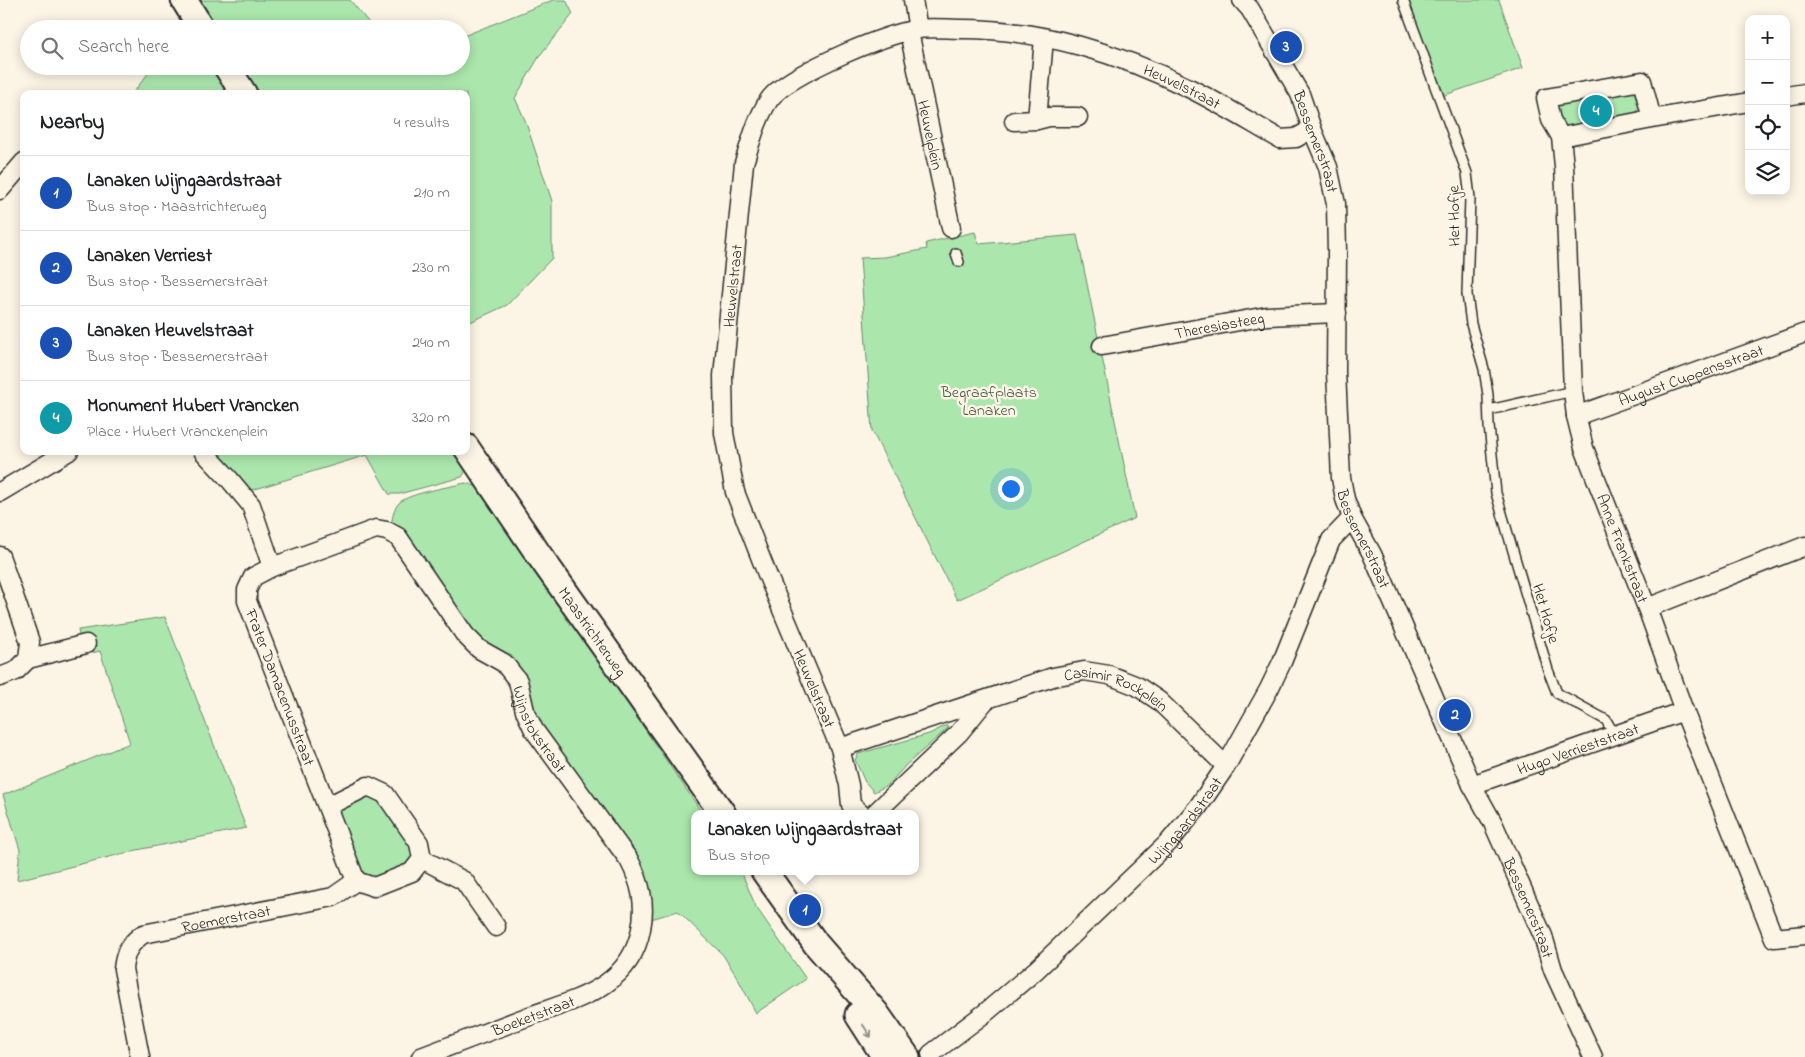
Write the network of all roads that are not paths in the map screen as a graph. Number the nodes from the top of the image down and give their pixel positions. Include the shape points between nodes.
1 (184, 0) edge
2 (913, 0) edge
3 (1242, 0) edge
4 (1403, 0) edge
5 (196, 20) edge
6 (913, 31) junction
7 (1044, 38) junction
8 (232, 75) edge
9 (241, 90) edge
10 (1805, 93) edge
11 (1790, 95) edge
12 (1745, 103) edge
13 (1078, 117) dead end
14 (1652, 119) junction
15 (1037, 120) junction
16 (1014, 121) dead end
17 (1312, 129) junction
18 (1561, 137) junction
19 (20, 167) edge
20 (0, 190) edge
21 (952, 233) dead end
22 (956, 253) dead end
23 (958, 262) dead end
24 (1336, 313) junction
25 (1805, 332) edge
26 (1102, 346) dead end
27 (1573, 390) junction
28 (1489, 410) junction
29 (1576, 416) junction
30 (470, 453) edge
31 (62, 455) edge
32 (207, 455) edge
33 (0, 492) edge
34 (1352, 518) junction
35 (1805, 546) edge
36 (0, 556) edge
37 (272, 567) junction
38 (1647, 608) junction
39 (86, 644) dead end
40 (28, 659) junction
41 (0, 676) edge
42 (985, 701) junction
43 (1684, 711) junction
44 (1615, 736) junction
45 (840, 748) junction
46 (1226, 766) junction
47 (1472, 784) junction
48 (328, 806) junction
49 (720, 810) edge
50 (857, 810) edge
51 (878, 810) edge
52 (422, 858) junction
53 (767, 875) edge
54 (356, 881) junction
55 (496, 927) dead end
56 (1805, 935) edge
57 (816, 944) junction
58 (614, 978) joint
59 (919, 1056) edge
60 (140, 1057) edge
61 (421, 1057) edge
62 (886, 1057) edge
63 (1593, 1057) edge

1 - 5 main road
2 - 6 street, Heuvelplein
3 - 17 street, Bessemerstraat via 1300,94
4 - 28 lane, Het Hofje via 1467,174 1470,198 1470,324 1484,368
6 - 7 street, Heuvelstraat via 985,29
6 - 21 street, Heuvelplein
6 - 45 street, Heuvelstraat via 882,38 832,59 792,80 770,98 753,132 744,163 738,218 723,376 724,437 735,492
7 - 15 street
7 - 17 street, Heuvelstraat via 1102,52 1150,71 1280,139 1296,138
8 - 9 main road
10 - 11 street
12 - 14 street
13 - 15 street
14 - 18 street
14 - 18 street via 1642,81 1546,98 1551,120
15 - 16 street
17 - 24 street, Bessemerstraat via 1328,167 1336,204
18 - 27 street, Anne Frankstraat
19 - 20 street
22 - 23 lane
24 - 26 street, Theresiasteeg via 1268,316
24 - 34 street, Bessemerstraat via 1341,478
25 - 29 street, August Cuppensstraat
27 - 28 lane
27 - 29 street, Anne Frankstraat
28 - 44 lane, Het Hofje via 1496,493 1548,670 1557,693 1606,720
29 - 38 street, Anne Frankstraat via 1584,448
30 - 49 main road, Maastrichterweg via 538,555
31 - 33 street
32 - 37 street via 251,505
34 - 46 street, Wijngaardstraat via 1331,540 1282,662
34 - 47 street, Bessemerstraat via 1372,554
35 - 38 street
36 - 40 street via 30,642
37 - 48 street, Frater Damacenusstraat via 253,577 247,590 247,601
37 - 58 street, Wijnstokstraat via 376,529 388,531 398,537 465,635 479,649 504,664 518,681 525,711 534,730 638,876 643,919 638,942 629,962
38 - 43 street, Anne Frankstraat
39 - 40 street
40 - 41 street via 16,671
42 - 45 street, Casimir Rockplein
42 - 46 street, Casimir Rockplein via 1053,677 1084,671 1109,675 1137,686 1158,701
42 - 51 street via 959,733
43 - 44 street, Hugo Verrieststraat
43 - 56 street, Anne Frankstraat via 1774,938
44 - 47 street, Hugo Verrieststraat
45 - 50 street via 851,805
46 - 59 street, Wijngaardstraat via 1169,842 1036,970 985,1013
47 - 63 street, Bessemerstraat via 1493,823 1543,936 1553,970
48 - 52 street via 368,786 378,790 385,794 419,843
48 - 54 street
52 - 54 street via 412,872 374,887
52 - 55 street via 464,881
53 - 57 main road
54 - 60 street, Roemerstraat via 333,897 143,934 131,943 123,969
57 - 59 main road
57 -> 62 main road
58 - 61 street, Boeketstraat via 588,994

